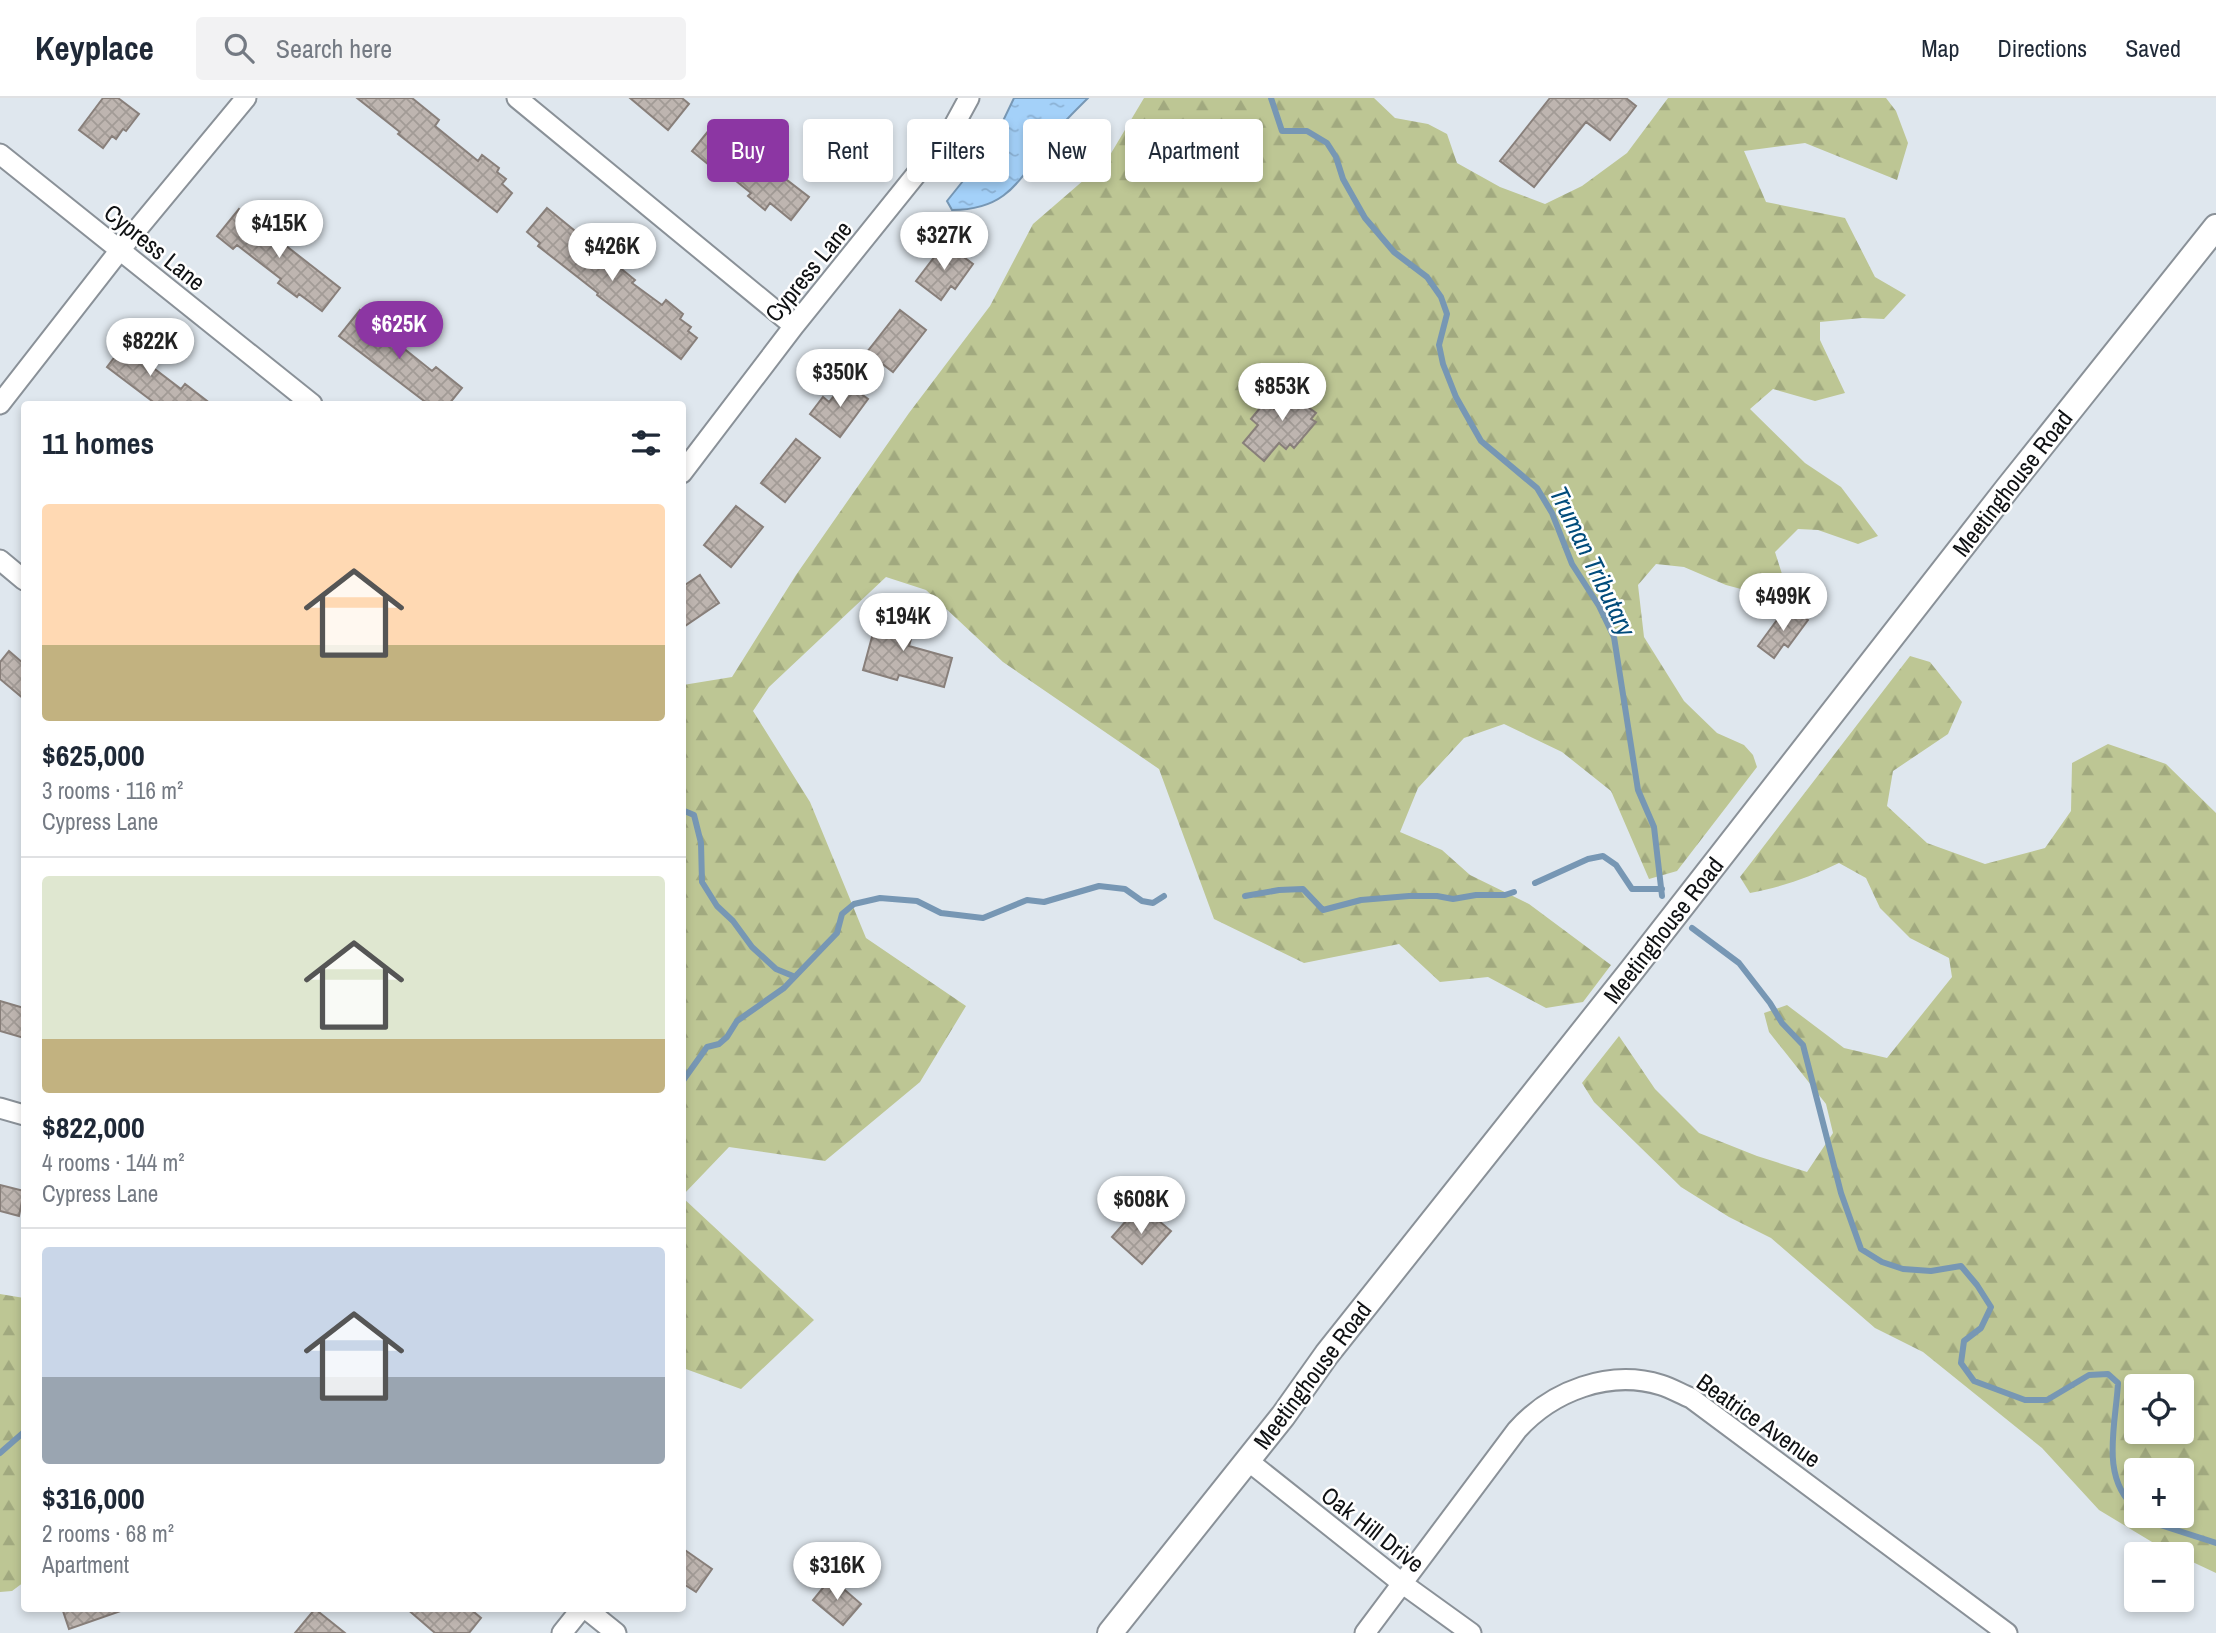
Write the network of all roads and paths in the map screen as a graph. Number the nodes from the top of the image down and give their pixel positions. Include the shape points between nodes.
1 (246, 98) edge
2 (517, 98) edge
3 (969, 98) edge
4 (0, 154) edge
5 (2216, 227) edge
6 (120, 250) junction
7 (794, 326) junction
8 (308, 401) edge
9 (0, 404) edge
10 (686, 468) edge
11 (0, 561) edge
12 (21, 578) edge
13 (0, 1108) edge
14 (21, 1114) edge
15 (1247, 1460) junction
16 (1403, 1584) junction
17 (580, 1612) edge
18 (588, 1612) edge
19 (562, 1633) edge
20 (616, 1633) edge
21 (1110, 1633) edge
22 (1365, 1633) edge
23 (1471, 1633) edge
24 (2007, 1633) edge

1 - 6 street
2 - 7 street
3 - 7 street, Cypress Lane via 951,131
4 - 6 street, Cypress Lane
5 - 15 street, Meetinghouse Road
6 - 8 street, Cypress Lane
6 - 9 street
7 - 10 street, Cypress Lane
11 - 12 street
13 - 14 street
15 - 16 street, Oak Hill Drive
15 - 21 street, Meetinghouse Road
16 - 22 street, Beatrice Avenue
16 - 23 street, Oak Hill Drive
16 - 24 street, Beatrice Avenue via 1532,1413 1589,1385 1634,1381 1660,1385 1691,1398
17 - 19 street
18 - 20 street

